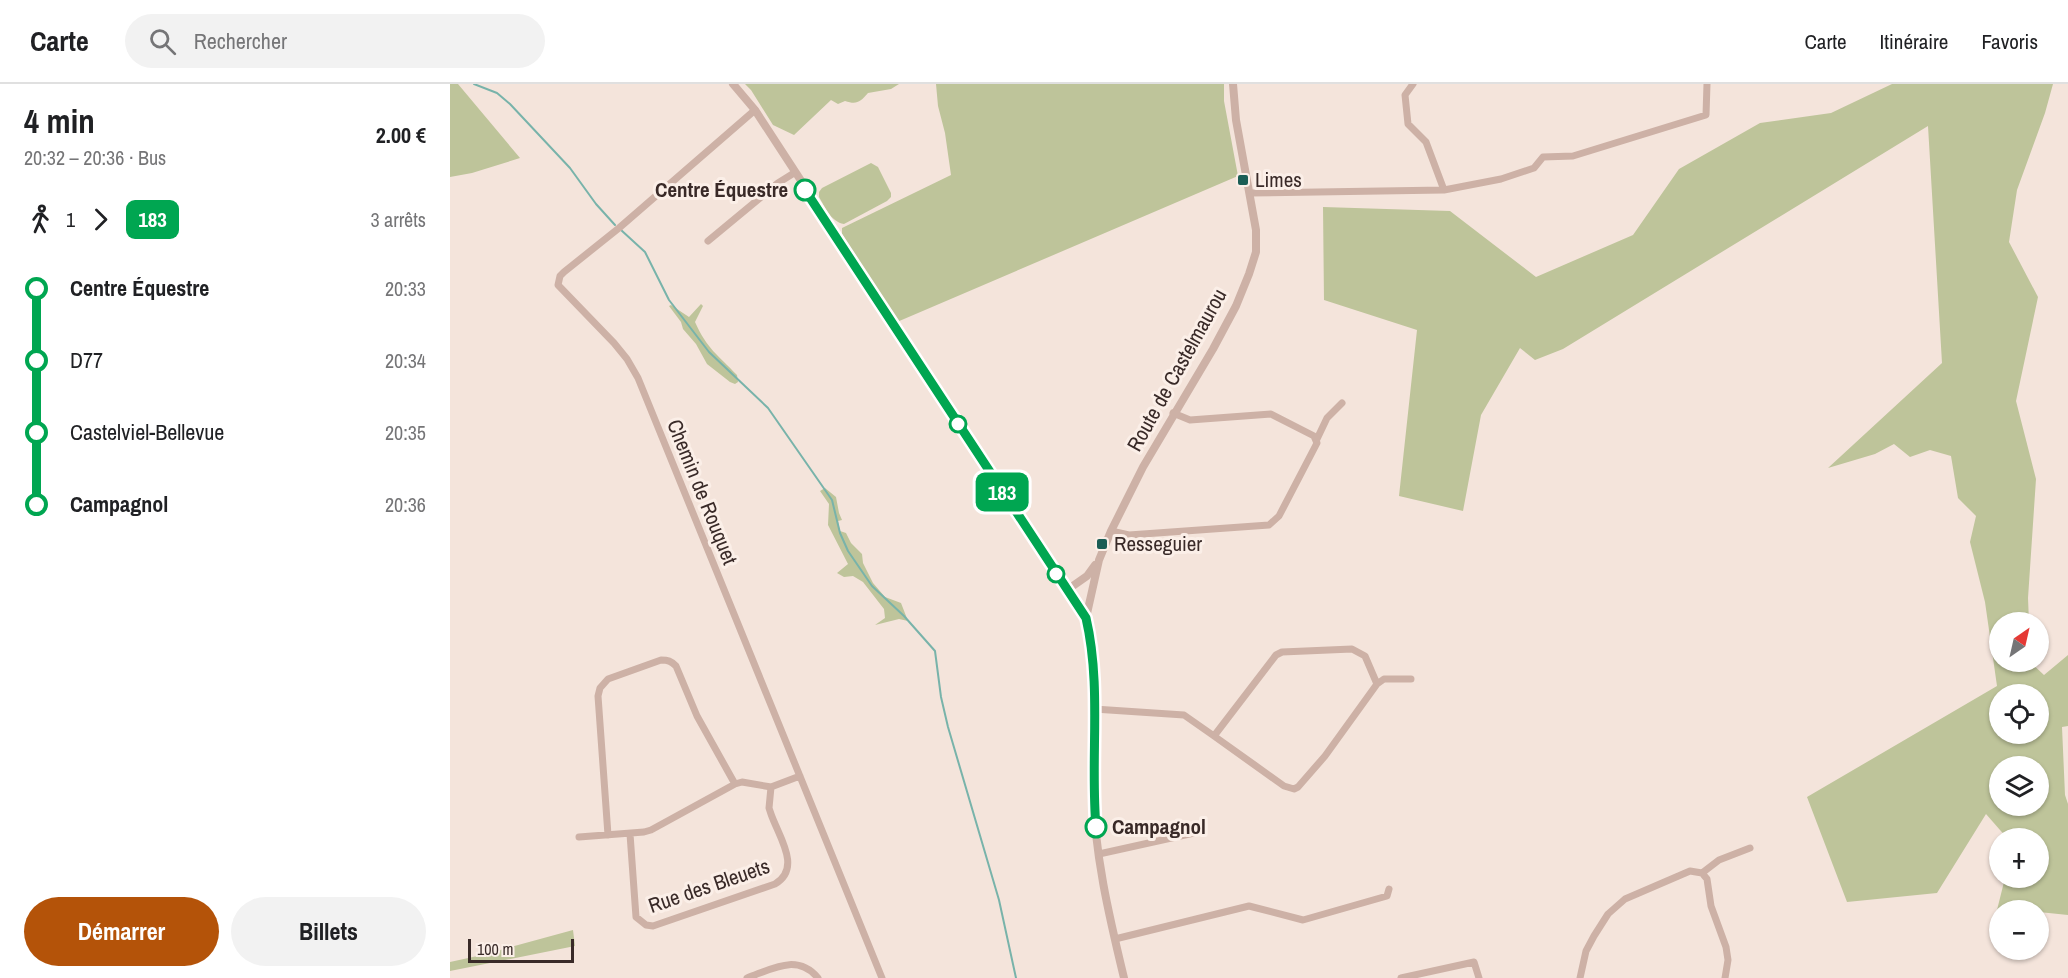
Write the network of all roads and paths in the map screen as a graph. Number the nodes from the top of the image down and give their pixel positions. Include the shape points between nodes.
1 (733, 84) edge
2 (1233, 84) edge
3 (1413, 84) edge
4 (1707, 84) edge
5 (755, 110) junction
6 (794, 173) junction
7 (1444, 189) junction
8 (1250, 193) junction
9 (708, 241) dead end
10 (1342, 403) dead end
11 (1173, 413) junction
12 (1317, 439) junction
13 (1111, 531) junction
14 (1099, 560) junction
15 (1077, 583) junction
16 (1067, 590) junction
17 (1091, 592) junction
18 (1086, 618) junction
19 (1411, 679) dead end
20 (1377, 684) junction
21 (1094, 709) junction
22 (1214, 736) junction
23 (800, 776) junction
24 (735, 784) junction
25 (771, 787) junction
26 (1203, 831) dead end
27 (630, 834) junction
28 (608, 835) junction
29 (579, 837) dead end
30 (1750, 848) dead end
31 (1099, 854) junction
32 (1702, 873) junction
33 (1389, 889) dead end
34 (1115, 939) junction
35 (747, 978) edge
36 (818, 978) edge
37 (882, 978) edge
38 (1124, 978) edge
39 (1401, 978) edge
40 (1479, 978) edge
41 (1580, 978) edge
42 (1725, 978) edge

1 - 5 street
2 - 8 street, Route de Castelmaurou
3 - 7 street via 1405,95 1408,124 1426,142
4 - 7 street via 1706,114 1573,156 1543,157 1534,168 1501,179
5 - 6 street
5 - 23 street, Chemin de Rouquet via 564,272 558,285 627,359 638,378
6 - 9 street
6 - 16 street
7 - 8 street
8 - 11 street, Route de Castelmaurou via 1256,252 1249,274 1213,350
10 - 12 street via 1327,418
11 - 12 street via 1190,420 1271,414
11 - 13 street, Route de Castelmaurou
12 - 13 street via 1316,448 1279,516 1269,525 1129,535
13 - 14 street, Route de Castelmaurou
14 - 15 street, Route de Castelmaurou via 1088,576
14 - 17 street, Route de Castelmaurou
15 - 16 street, Route de Castelmaurou
15 - 17 street
16 - 18 street
17 - 18 street, Route de Castelmaurou
18 - 21 street via 1093,659
19 - 20 street via 1384,679
20 - 22 street via 1365,656 1359,652 1282,652
20 - 22 street via 1325,756 1294,789 1284,786
21 - 22 street via 1184,715
21 - 31 street via 1093,789
23 - 25 street
23 - 37 street, Chemin de Rouquet
24 - 25 street
24 - 27 street via 651,831
24 - 28 street via 697,716 673,662 661,660 613,676 603,683 598,696
25 - 27 street, Rue des Bleuets via 769,808 788,859 782,880 653,926 636,917
26 - 31 street
27 - 28 street
28 - 29 street
30 - 32 street via 1719,860
31 - 34 street
32 - 41 street via 1690,871 1625,899 1608,914 1594,936
32 - 42 street via 1726,947
33 - 34 street via 1387,896 1304,920 1250,906
34 - 38 street
35 - 36 street via 798,964
39 - 40 street via 1474,962

